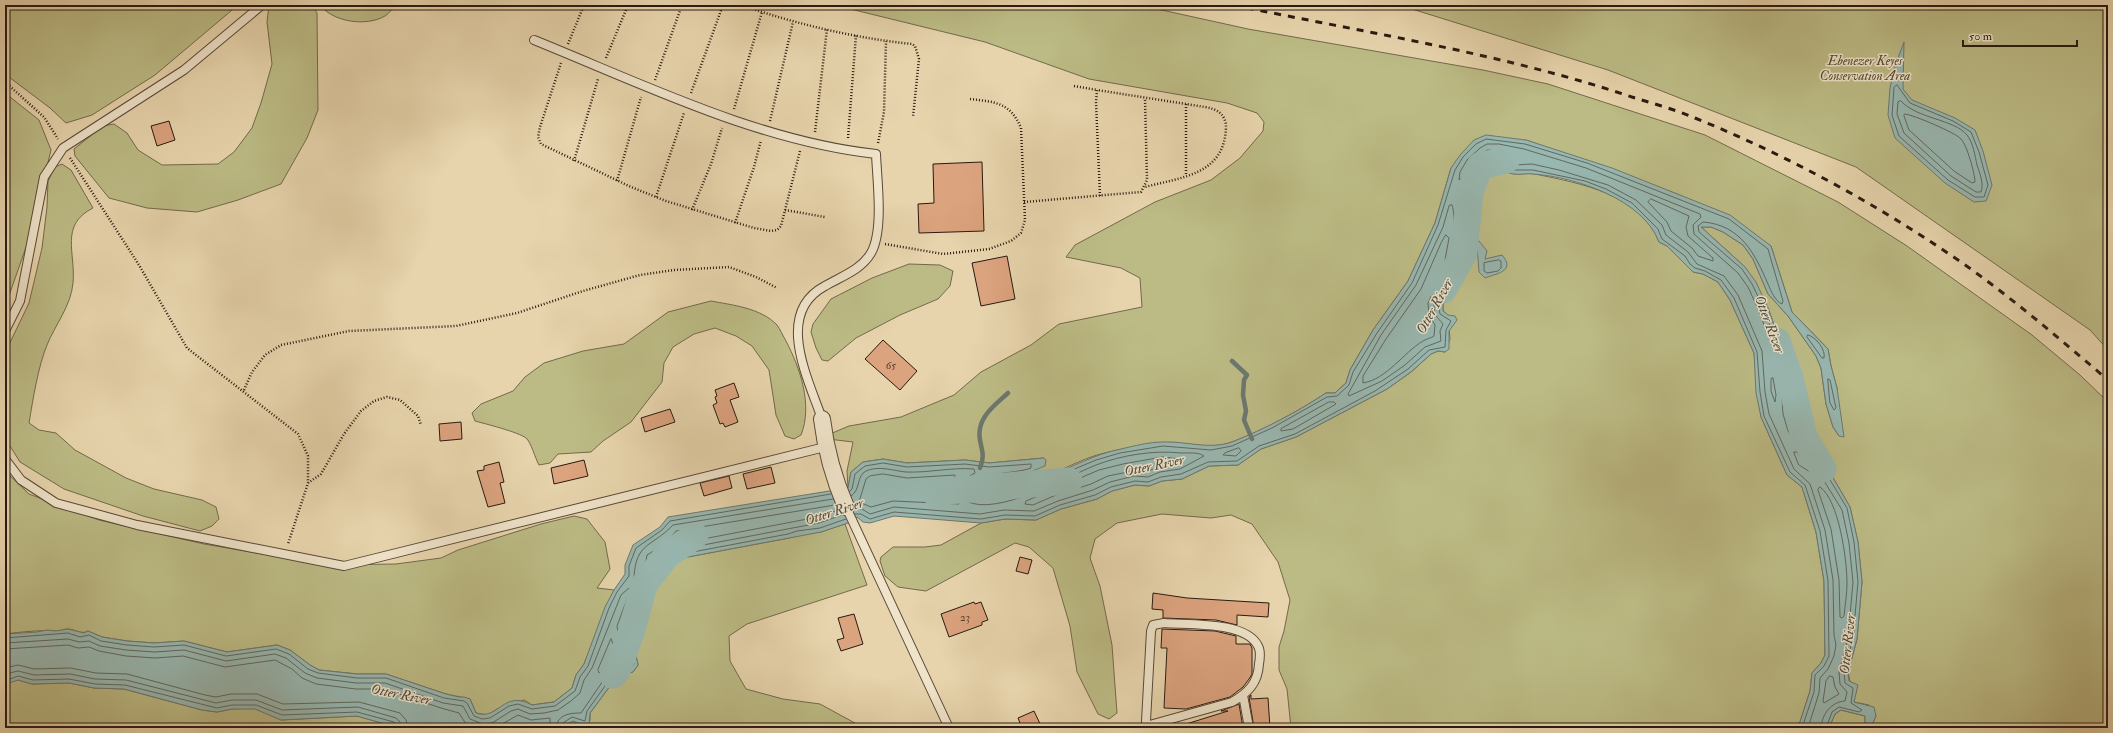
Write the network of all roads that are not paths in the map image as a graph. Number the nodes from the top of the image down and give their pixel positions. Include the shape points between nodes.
1 (262, 5) edge
2 (534, 40) dead end
3 (5, 332) edge
4 (822, 419) joint
5 (825, 447) junction
6 (5, 460) edge
7 (846, 507) joint
8 (1243, 695) junction
9 (1146, 727) edge
10 (950, 728) edge
11 (1249, 728) edge

1 - 3 lane via 184,70 64,148 44,177 20,301
2 - 4 lane via 765,131 814,145 876,154 878,224 871,252 860,267 814,292 799,316 796,332 799,350
4 - 5 street
5 - 6 lane via 344,566 137,525 56,504 21,480
5 - 7 street
7 - 10 lane
8 - 9 lane via 1232,702
8 - 9 lane via 1252,687 1257,677 1260,655 1258,646 1247,633 1233,628 1157,623 1151,631
8 - 11 lane

